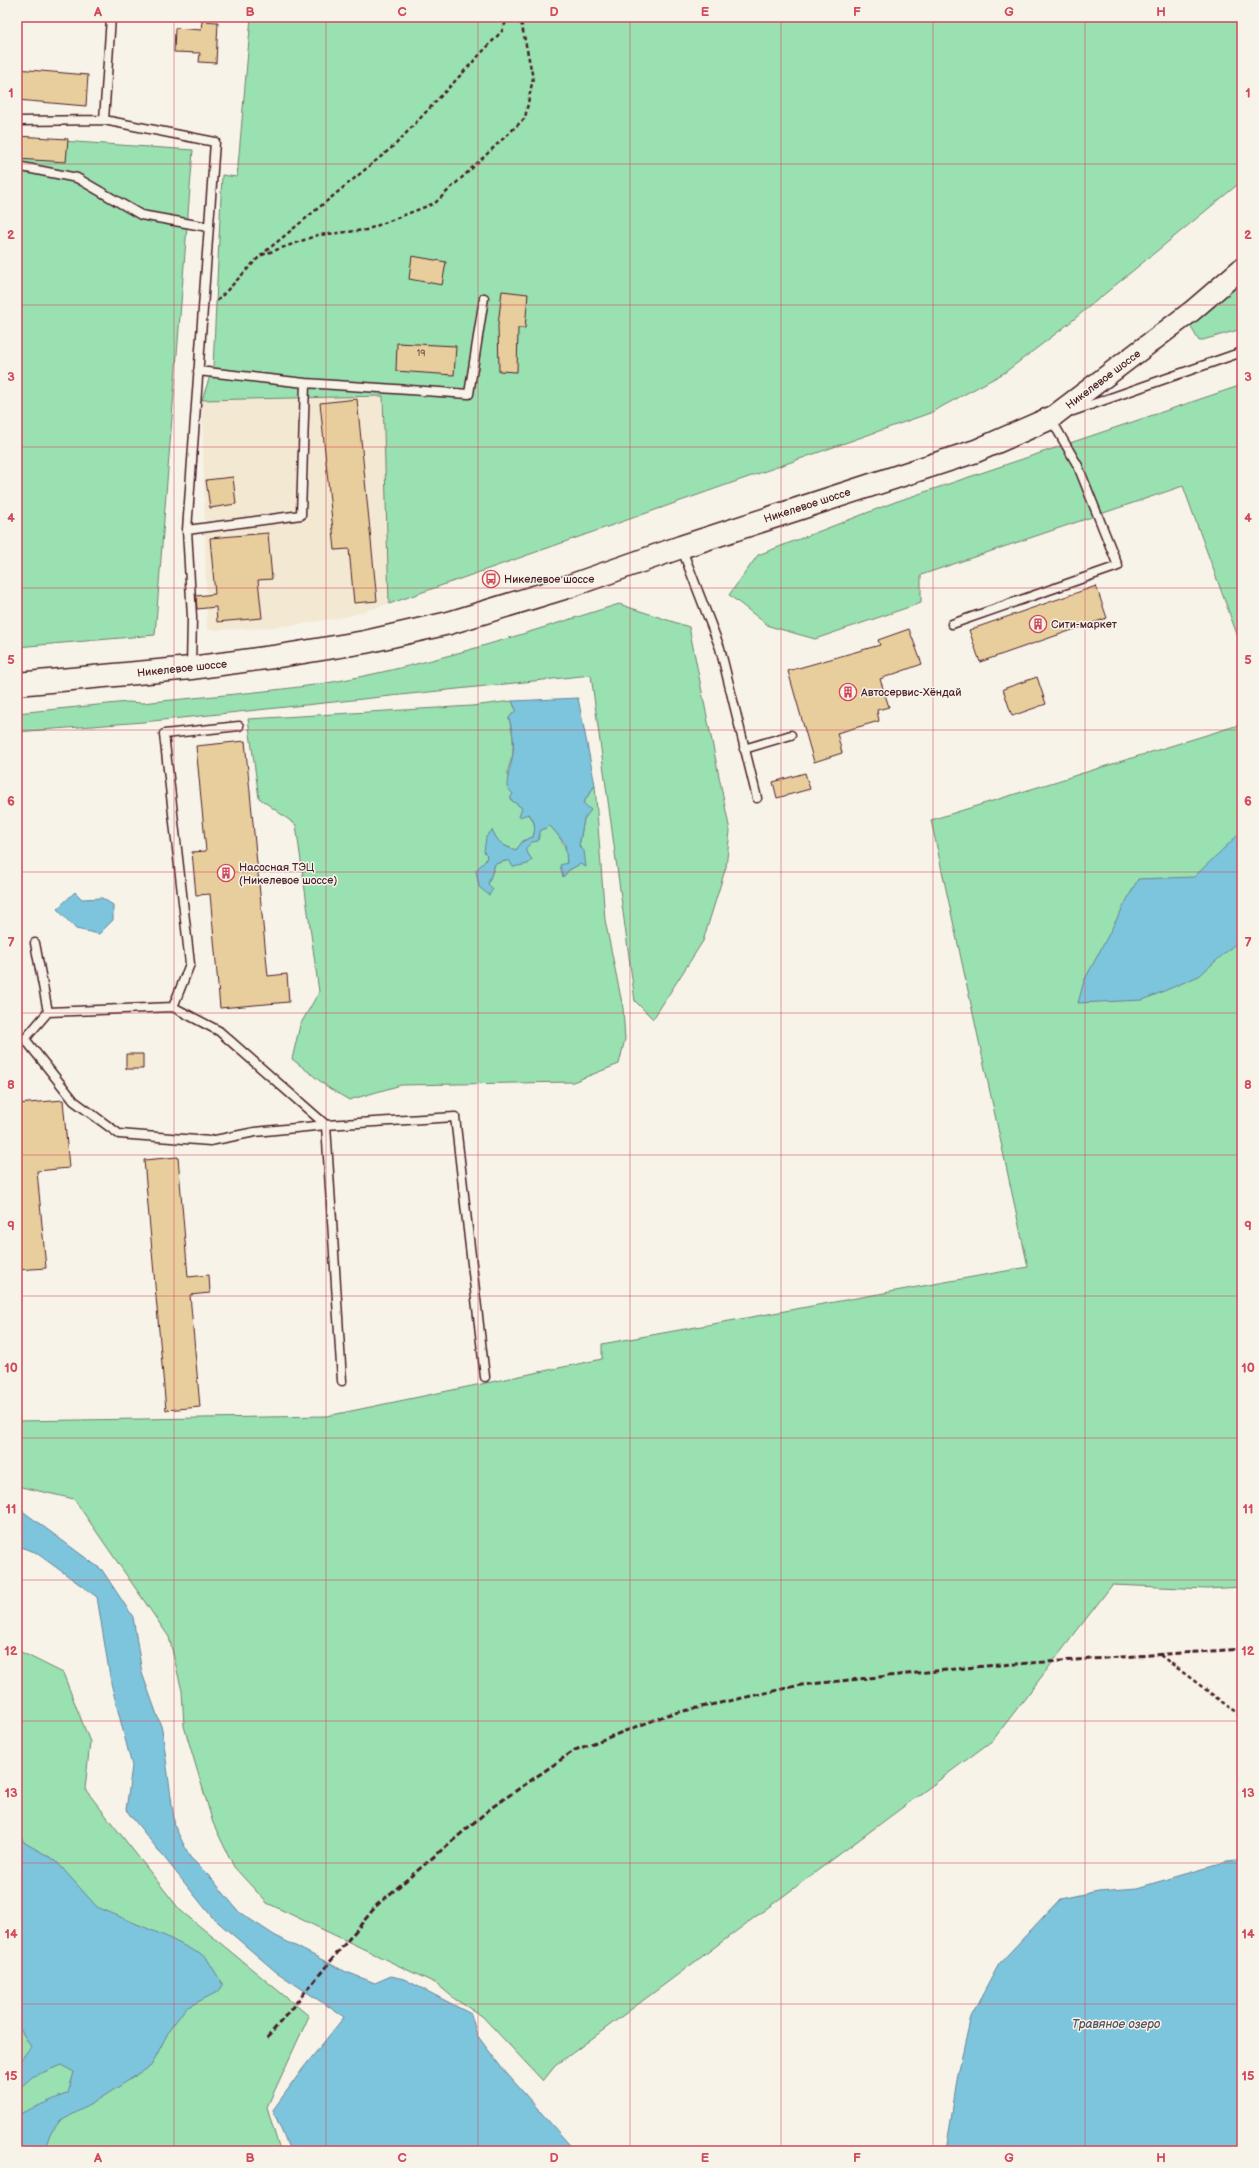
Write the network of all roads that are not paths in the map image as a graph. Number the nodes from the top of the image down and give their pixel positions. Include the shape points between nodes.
1 (111, 17) edge
2 (104, 120) junction
3 (17, 122) edge
4 (17, 166) edge
5 (208, 227) junction
6 (1242, 268) edge
7 (484, 298) dead end
8 (1242, 352) edge
9 (198, 371) junction
10 (305, 383) junction
11 (1051, 418) junction
12 (187, 530) junction
13 (681, 546) junction
14 (952, 624) dead end
15 (191, 668) junction
16 (17, 684) edge
17 (239, 726) dead end
18 (791, 735) dead end
19 (744, 749) junction
20 (757, 798) dead end
21 (35, 943) dead end
22 (173, 1007) junction
23 (48, 1012) junction
24 (21, 1039) edge
25 (326, 1125) junction
26 (485, 1377) dead end
27 (342, 1381) dead end

1 - 2 lane
2 - 3 lane
2 - 5 lane via 214,142
4 - 5 lane via 77,178 141,215
5 - 9 lane
6 - 11 street, Никелевое шоссе via 1192,310
7 - 10 lane via 469,394
8 - 11 lane
9 - 10 lane
9 - 12 lane
10 - 12 lane via 301,514
11 - 13 main road, Никелевое шоссе via 976,451
11 - 14 lane via 1078,466 1118,566
12 - 15 lane via 192,617
13 - 15 main road, Никелевое шоссе via 564,588 449,623 365,642
13 - 19 lane via 720,648
15 - 16 main road, Никелевое шоссе
17 - 22 lane via 164,734 190,964
18 - 19 lane
19 - 20 lane
21 - 23 lane
22 - 23 lane
22 - 25 lane via 219,1031
23 - 24 lane
24 - 25 lane via 74,1101 119,1134 210,1141 255,1132
25 - 26 lane via 455,1117
25 - 27 lane

